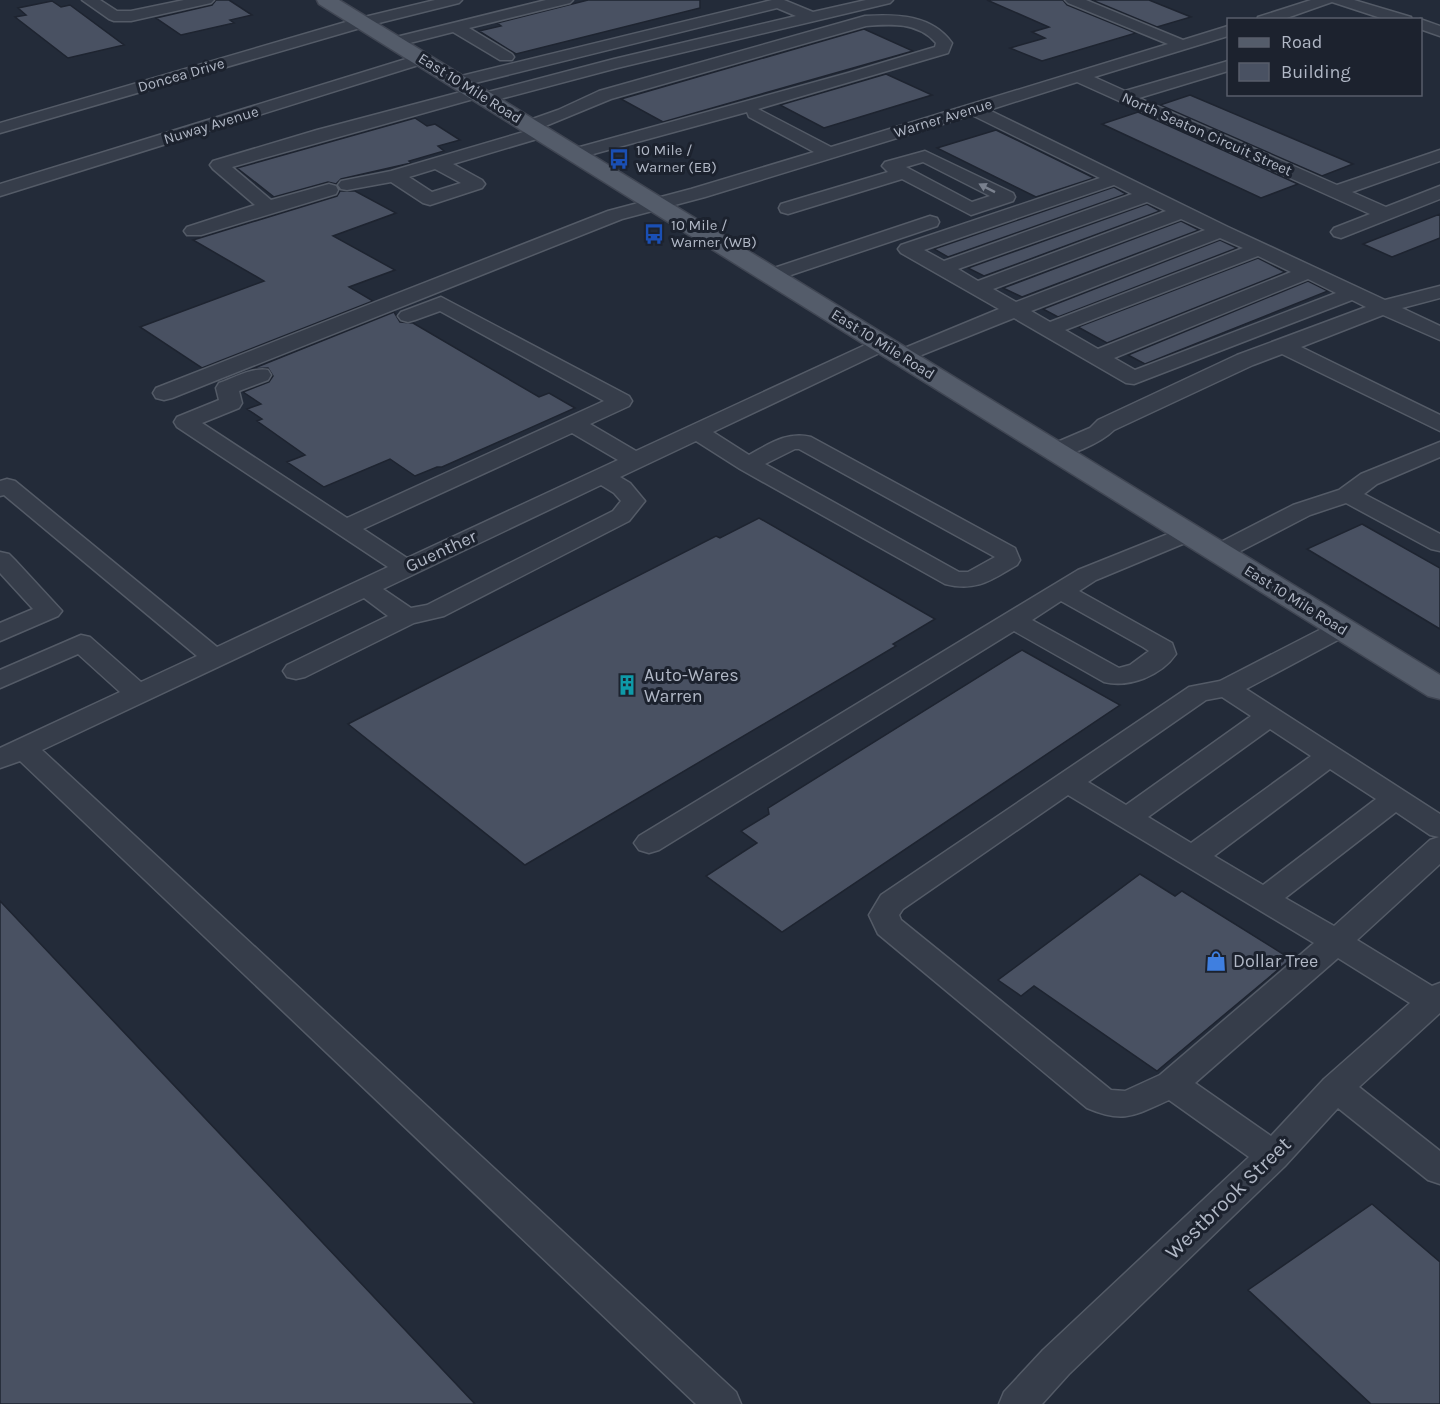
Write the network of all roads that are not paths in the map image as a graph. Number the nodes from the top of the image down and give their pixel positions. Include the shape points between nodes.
1 (90, 0) edge
2 (206, 0) edge
3 (326, 0) edge
4 (454, 0) edge
5 (565, 0) edge
6 (885, 0) edge
7 (1073, 0) edge
8 (1326, 0) edge
9 (1338, 0) edge
10 (1377, 16) edge
11 (810, 17) junction
12 (1270, 18) edge
13 (362, 22) junction
14 (1422, 25) edge
15 (454, 27) junction
16 (1227, 31) edge
17 (1440, 31) edge
18 (649, 35) junction
19 (394, 42) junction
20 (1183, 45) junction
21 (676, 50) junction
22 (506, 57) dead end
23 (423, 59) junction
24 (1227, 66) edge
25 (1079, 77) junction
26 (473, 91) junction
27 (1124, 97) junction
28 (974, 109) junction
29 (754, 113) dead end
30 (0, 128) edge
31 (535, 129) junction
32 (854, 146) junction
33 (830, 153) junction
34 (575, 154) junction
35 (1434, 162) edge
36 (437, 163) junction
37 (897, 170) junction
38 (394, 176) junction
39 (1115, 179) junction
40 (0, 190) edge
41 (1335, 192) junction
42 (1440, 192) edge
43 (1148, 195) junction
44 (657, 205) junction
45 (268, 207) junction
46 (789, 208) dead end
47 (971, 209) junction
48 (1182, 212) junction
49 (1386, 214) junction
50 (194, 231) dead end
51 (1221, 231) junction
52 (1341, 232) dead end
53 (1259, 249) junction
54 (943, 268) junction
55 (1308, 272) junction
56 (772, 275) junction
57 (978, 288) junction
58 (1440, 292) edge
59 (1353, 293) junction
60 (1384, 307) junction
61 (1016, 309) junction
62 (1050, 329) junction
63 (1440, 333) edge
64 (1283, 346) junction
65 (892, 350) junction
66 (1097, 357) junction
67 (164, 393) dead end
68 (573, 424) junction
69 (1440, 424) edge
70 (696, 431) junction
71 (1440, 449) edge
72 (1056, 451) junction
73 (634, 460) junction
74 (748, 464) junction
75 (602, 476) junction
76 (0, 489) edge
77 (1346, 496) junction
78 (346, 528) junction
79 (1188, 533) junction
80 (1440, 544) edge
81 (1220, 552) junction
82 (0, 559) edge
83 (406, 568) junction
84 (365, 587) junction
85 (1060, 591) junction
86 (49, 611) junction
87 (406, 617) junction
88 (1013, 620) junction
89 (1342, 628) junction
90 (0, 633) edge
91 (81, 643) junction
92 (215, 658) junction
93 (296, 671) dead end
94 (0, 680) edge
95 (1227, 688) junction
96 (1440, 689) edge
97 (138, 694) junction
98 (1270, 716) junction
99 (12, 754) edge
100 (1330, 755) junction
101 (1067, 782) junction
102 (1396, 798) junction
103 (1127, 818) junction
104 (1440, 828) edge
105 (649, 843) dead end
106 (1440, 847) edge
107 (1192, 857) junction
108 (1264, 899) junction
109 (1336, 942) junction
110 (1436, 998) edge
111 (1172, 1084) junction
112 (1336, 1088) junction
113 (1273, 1156) junction
114 (1440, 1170) edge
115 (722, 1404) edge
116 (1018, 1404) edge

1 - 2 street via 114,16
3 - 13 main road, East 10 Mile Road
4 - 13 street, Doncea Drive
5 - 15 street
6 - 11 street
7 - 20 street
8 - 12 street
9 - 10 street
11 - 18 street via 778,3
11 - 21 street
13 - 19 main road, East 10 Mile Road
13 - 30 street, Doncea Drive
14 - 17 street
15 - 19 street
15 - 22 street
16 - 20 street, Warner Avenue
18 - 21 street
18 - 26 street
19 - 23 main road, East 10 Mile Road
20 - 25 street, Warner Avenue
21 - 26 street
23 - 26 main road, East 10 Mile Road
23 - 40 street, Nuway Avenue
24 - 27 street
25 - 27 street, North Seaton Circuit Street
25 - 28 street, Warner Avenue
26 - 31 main road, East 10 Mile Road
26 - 45 street via 219,165
27 - 41 street, North Seaton Circuit Street
28 - 32 street, Warner Avenue
28 - 39 street
29 - 33 street
31 - 34 main road, East 10 Mile Road
31 - 34 street via 605,95 866,21 904,21 938,35 944,43 942,50 854,77
31 - 36 street
32 - 33 street, Warner Avenue
32 - 37 street
33 - 44 street, Warner Avenue
34 - 44 main road, East 10 Mile Road
35 - 41 street
36 - 38 street
36 - 38 street via 476,184 430,199
37 - 46 street
37 - 47 street
47 -> 37 street via 1006,197 925,156
38 - 45 street
39 - 43 street
39 - 54 street via 909,249
41 - 49 street, North Seaton Circuit Street
42 - 49 street
43 - 48 street
43 - 54 street
44 - 56 main road, East 10 Mile Road
44 - 67 street, Warner Avenue via 615,215
45 - 50 street
47 - 56 street
48 - 51 street
48 - 57 street
49 - 52 street
51 - 53 street
51 - 61 street, Guenther
53 - 55 street
53 - 62 street
54 - 57 street
55 - 59 street
55 - 66 street
56 - 65 main road, East 10 Mile Road
57 - 61 street
58 - 60 street
59 - 60 street
59 - 66 street via 1134,378
60 - 63 street
60 - 64 street
61 - 62 street
61 - 65 street, Guenther
62 - 66 street
64 - 69 street
64 - 72 street via 1245,360
65 - 70 street, Guenther
65 - 72 main road, East 10 Mile Road
68 - 73 street
68 - 78 street
68 - 78 street via 621,401 441,303 227,388 231,403 185,422
70 - 73 street, Guenther
70 - 74 street
71 - 77 street via 1369,479
72 - 79 main road, East 10 Mile Road
73 - 75 street, Guenther
74 - 74 street via 954,579 974,580 1008,560 1006,553 803,442 790,442
75 - 83 street, Guenther
75 - 87 street via 622,488 633,501 621,516 435,611
76 - 92 street via 8,486
77 - 80 street
77 - 81 street via 1298,511
78 - 83 street
79 - 81 main road, East 10 Mile Road
79 - 85 street via 1087,575
81 - 89 main road, East 10 Mile Road
82 - 86 street
83 - 84 street, Guenther
84 - 87 street
84 - 92 street, Guenther
85 - 88 street
85 - 88 street via 1152,641 1164,654 1137,672 1123,678 1113,676
86 - 90 street
86 - 91 street
87 - 93 street
88 - 105 street
89 - 95 street
89 - 96 main road, East 10 Mile Road
91 - 94 street
91 - 97 street
92 - 97 street, Guenther
95 - 98 street
95 - 101 street via 1198,693
97 - 99 street, Guenther
98 - 100 street
98 - 103 street
99 - 115 street
100 - 102 street
100 - 107 street
101 - 103 street
101 - 111 street via 892,902 884,915 890,926 1099,1099 1113,1105 1129,1103
102 - 104 street
102 - 108 street
103 - 107 street
106 - 109 street
107 - 108 street
108 - 109 street
109 - 110 street
109 - 111 street
110 - 112 street, Westbrook Street
111 - 113 street
112 - 113 street, Westbrook Street
112 - 114 street
113 - 116 street, Westbrook Street via 1056,1362

